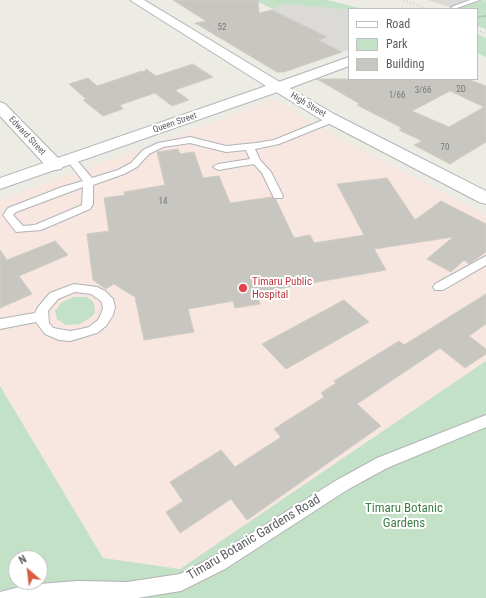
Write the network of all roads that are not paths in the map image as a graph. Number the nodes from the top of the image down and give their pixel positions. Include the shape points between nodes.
1 (136, 0) edge
2 (477, 0) edge
3 (454, 7) dead end
4 (348, 60) edge
5 (278, 87) junction
6 (0, 108) edge
7 (333, 120) junction
8 (249, 147) junction
9 (256, 161) junction
10 (63, 162) junction
11 (218, 166) dead end
12 (88, 183) junction
13 (0, 184) edge
14 (278, 196) dead end
15 (486, 198) edge
16 (486, 260) edge
17 (439, 287) dead end
18 (41, 317) junction
19 (0, 324) edge
20 (486, 421) edge
21 (6, 598) edge

1 - 5 street, High Street
2 - 3 lane
4 - 5 street, Queen Street
5 - 7 street, High Street
5 - 10 street, Queen Street
6 - 10 street, Edward Street
7 - 8 lane via 276,142
7 - 15 street, High Street
8 - 9 lane
8 - 12 lane via 226,148 190,140 161,145 146,152 134,165 121,172
9 - 11 lane
9 - 14 lane via 266,172
10 - 12 lane via 84,173
10 - 13 street, Queen Street
12 - 12 lane via 86,207 38,228 20,230 8,215 16,208
16 - 17 lane
18 - 18 lane via 47,302 63,291 74,288 84,288 101,294 107,299 109,307 102,323 93,330 76,335 59,335 49,331 43,325
18 - 19 lane
20 - 21 lane, Timaru Botanic Gardens Road via 382,463 342,485 219,563 182,582 127,591 77,590

